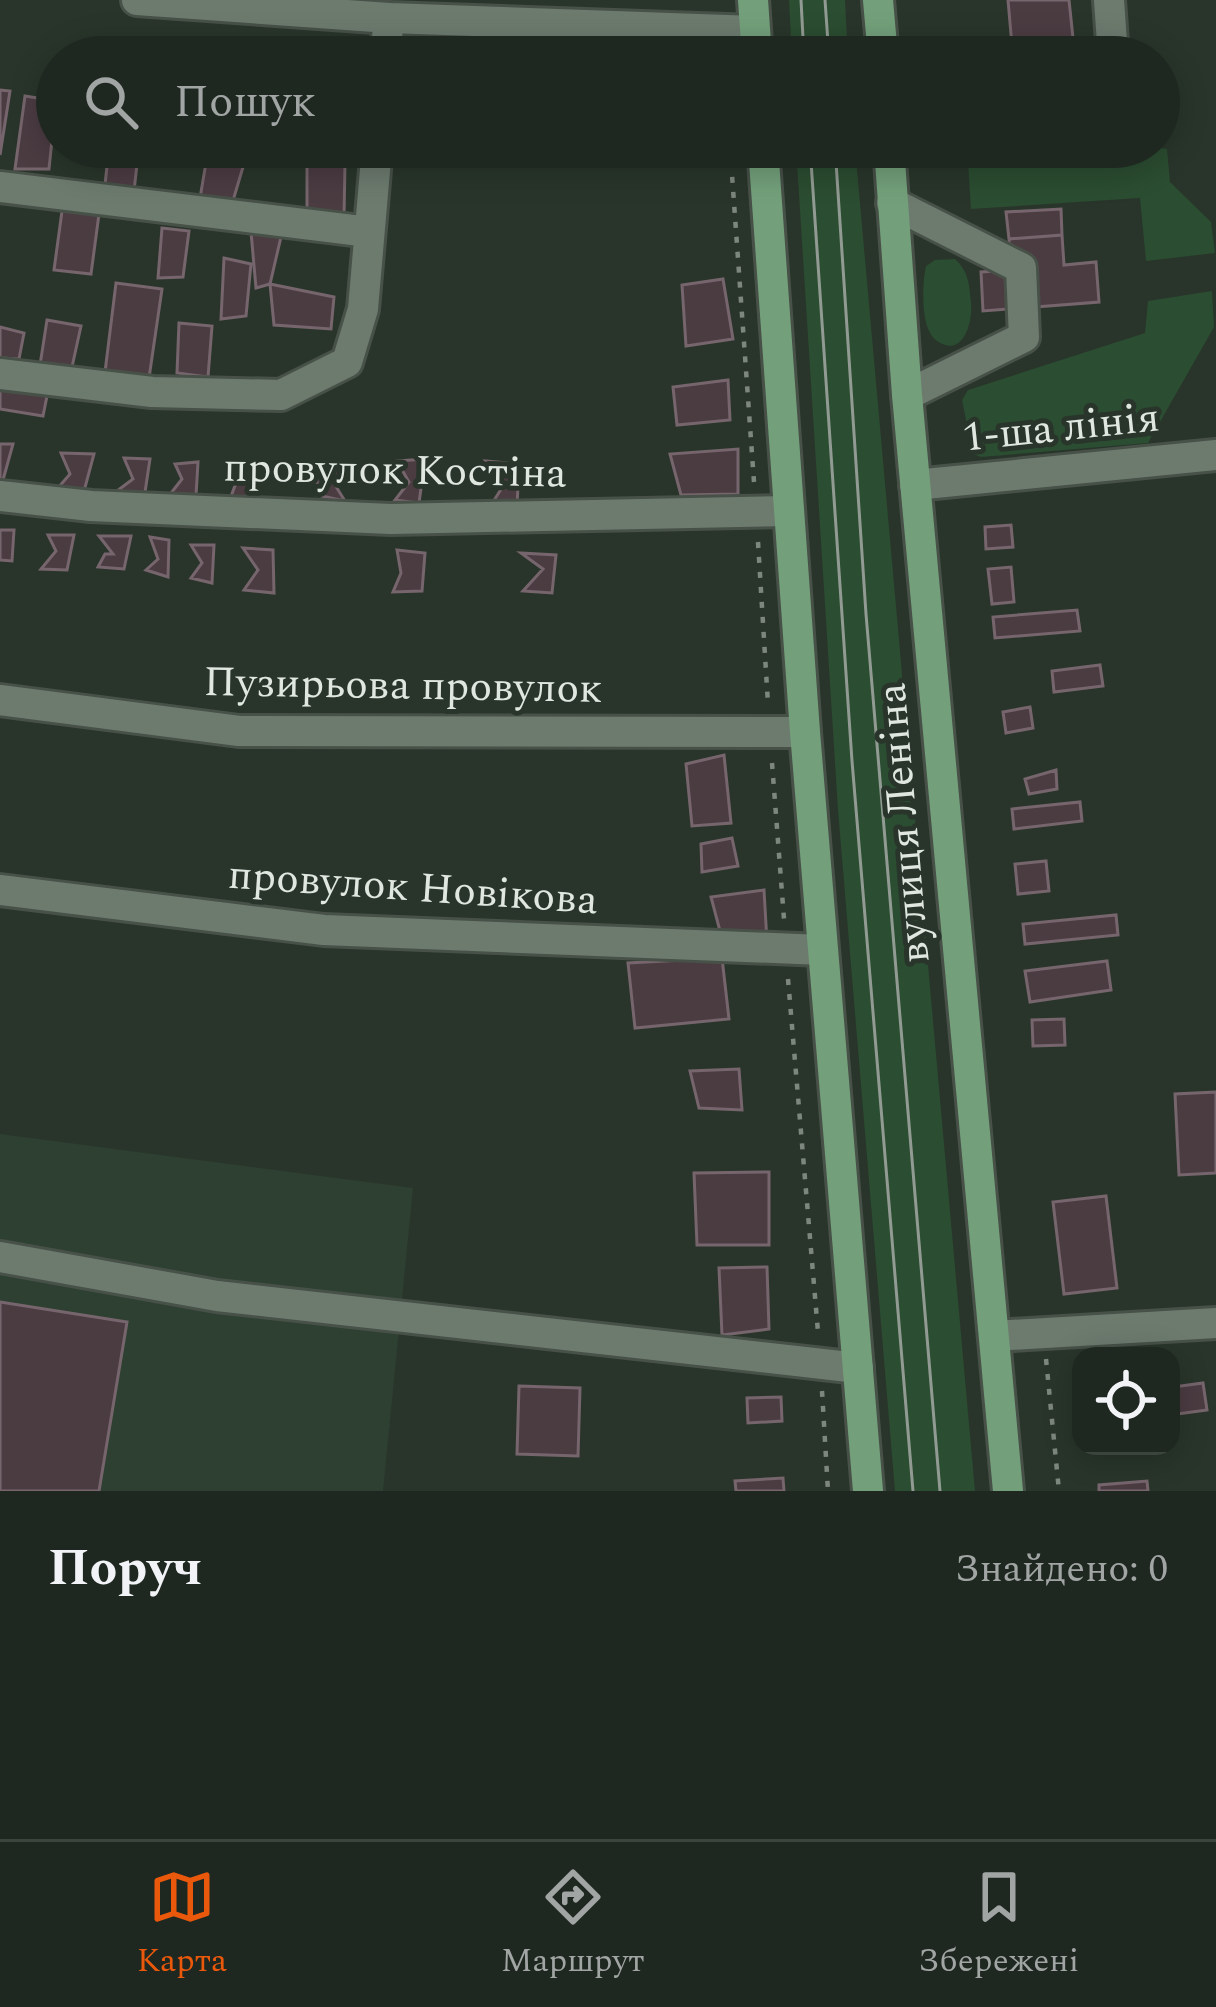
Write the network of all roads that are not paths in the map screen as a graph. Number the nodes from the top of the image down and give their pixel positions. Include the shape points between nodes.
1 (137, 0) edge
2 (878, 0) edge
3 (1109, 0) edge
4 (456, 10) edge
5 (389, 18) junction
6 (755, 29) edge
7 (387, 36) edge
8 (881, 36) edge
9 (1112, 36) edge
10 (374, 168) edge
11 (765, 168) edge
12 (890, 168) edge
13 (0, 187) edge
14 (892, 202) junction
15 (368, 232) junction
16 (0, 374) edge
17 (907, 395) junction
18 (1216, 455) edge
19 (915, 485) junction
20 (0, 496) edge
21 (790, 512) junction
22 (0, 700) edge
23 (805, 732) junction
24 (0, 890) edge
25 (822, 950) junction
26 (0, 1257) edge
27 (1216, 1323) edge
28 (994, 1336) junction
29 (858, 1368) junction
30 (868, 1491) edge
31 (1007, 1491) edge

1 - 5 street
2 - 8 main road
3 - 9 street
4 - 5 street
4 - 6 street
5 - 7 street
10 - 15 street
11 - 21 main road
12 - 14 main road, вулиця Леніна
13 - 15 street
14 - 17 main road, вулиця Леніна
14 - 17 street via 1021,268 1024,337
15 - 16 street via 363,309 347,362 280,395 152,392
17 - 19 main road, вулиця Леніна
18 - 19 street, 1-ша лінія
19 - 28 main road, вулиця Леніна
20 - 21 street, провулок Костіна via 391,519
21 - 23 main road
22 - 23 street, Пузирьова провулок via 239,730
23 - 25 main road
24 - 25 street, провулок Новікова via 324,930
25 - 29 main road
26 - 29 street via 217,1296
27 - 28 street
28 - 31 main road, вулиця Леніна
29 - 30 main road

